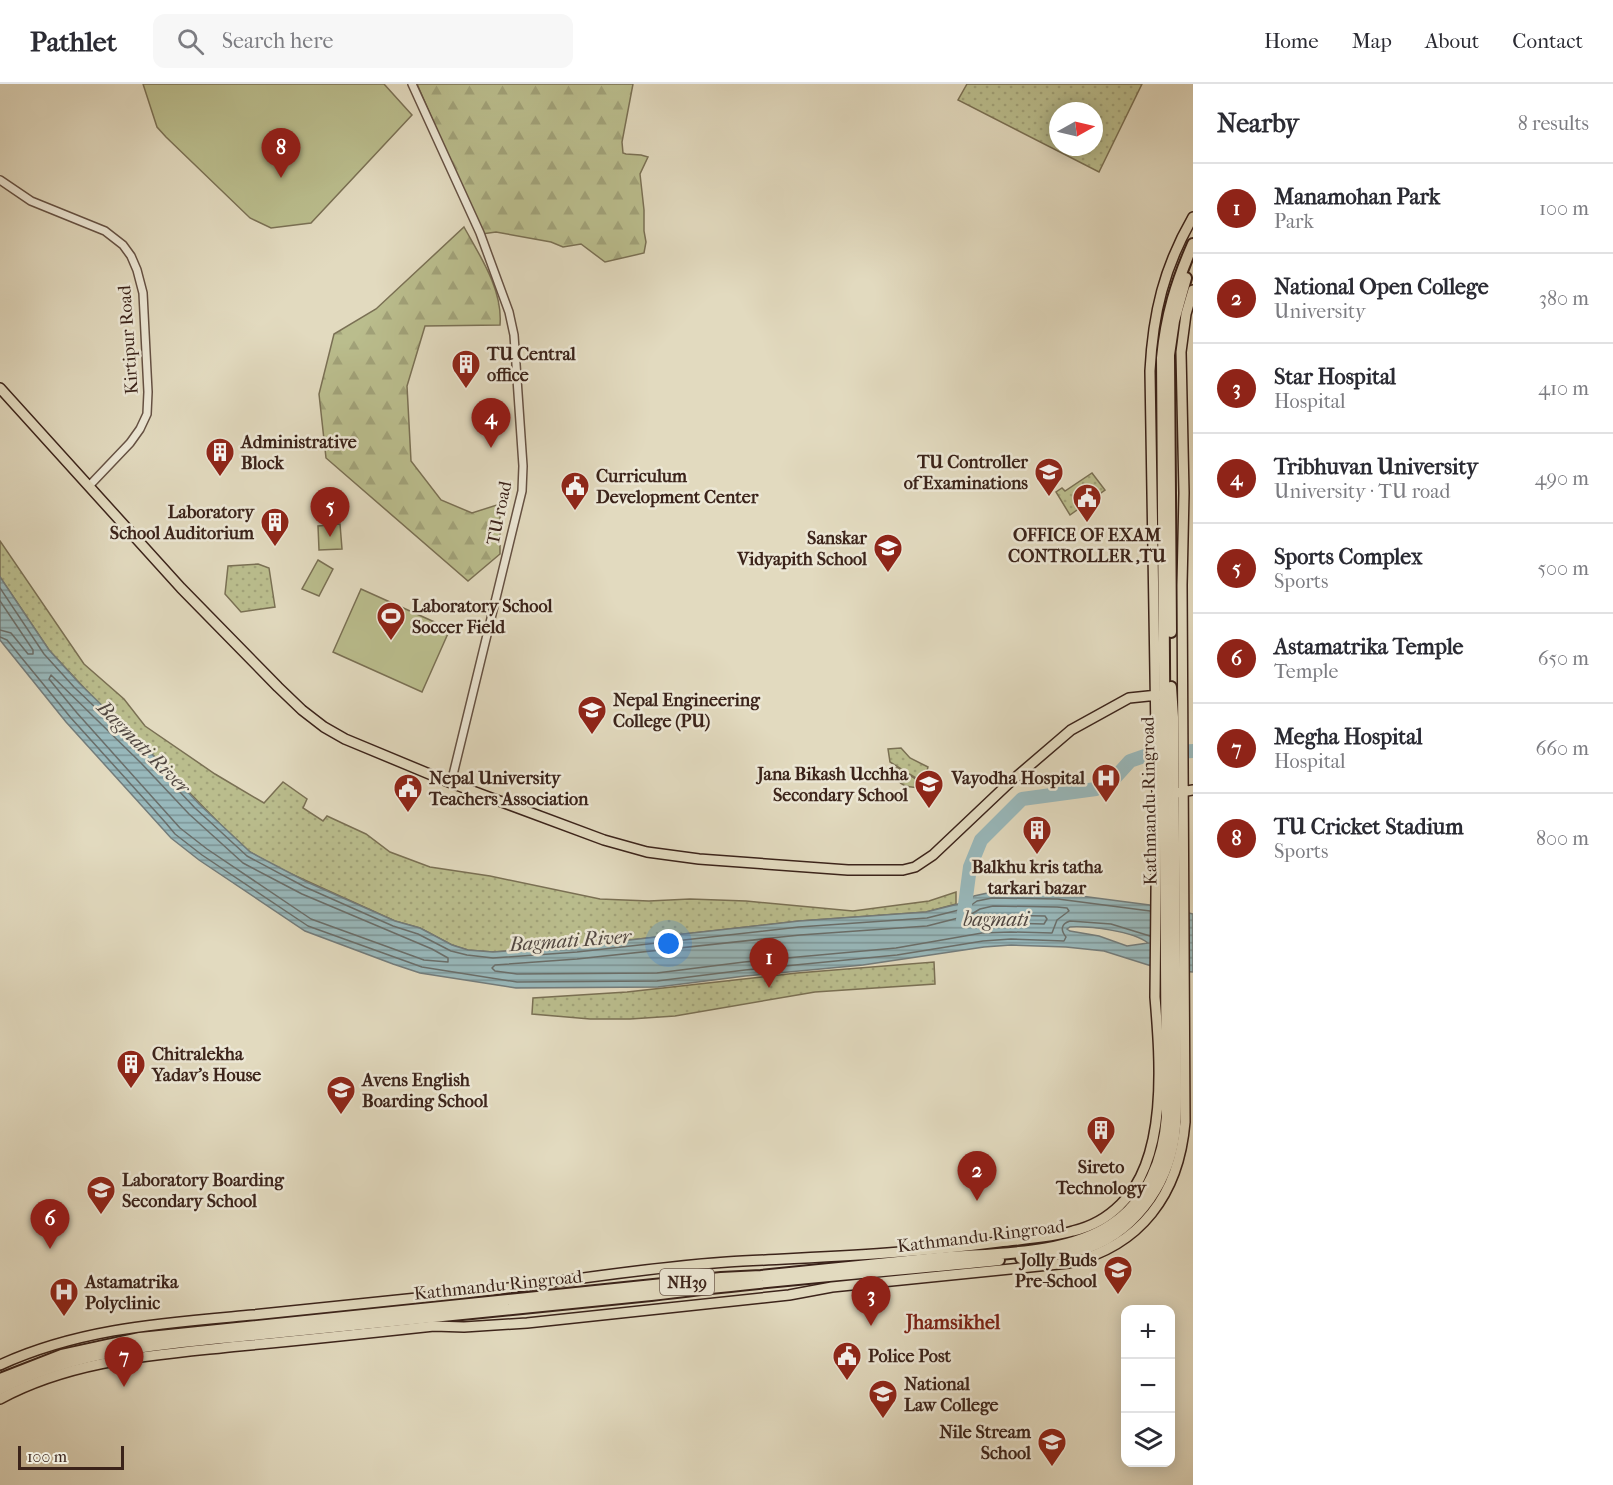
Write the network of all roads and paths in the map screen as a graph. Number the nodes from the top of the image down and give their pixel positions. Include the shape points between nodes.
1 (412, 84) edge
2 (0, 180) edge
3 (1193, 217) edge
4 (1193, 244) edge
5 (1193, 261) edge
6 (1193, 290) edge
7 (0, 388) edge
8 (1166, 399) junction
9 (1182, 399) junction
10 (90, 484) junction
11 (1168, 695) junction
12 (1169, 717) junction
13 (1169, 774) junction
14 (451, 783) junction
15 (1193, 790) edge
16 (1173, 793) junction
17 (1170, 860) junction
18 (1175, 997) junction
19 (1193, 1002) edge
20 (1184, 1010) junction
21 (884, 1259) junction
22 (908, 1275) junction
23 (0, 1365) edge
24 (0, 1379) edge
25 (0, 1389) edge
26 (0, 1399) edge

1 - 14 street, TU road via 480,233 509,312 523,466 522,491
2 - 10 street, Kirtipur Road via 31,201 105,231 123,245 137,270 143,293 147,414 130,443
3 - 11 main road via 1167,275 1151,339
4 - 8 highway, Kathmandu Ringroad / NH39 via 1165,325 1162,358
5 - 8 highway, Kathmandu Ringroad / NH39 via 1174,321
6 - 9 main road via 1182,334
7 - 10 main road
8 - 9 highway
8 - 11 highway, Kathmandu Ringroad / NH39
9 - 11 main road
10 - 14 main road via 181,588 302,710 345,739
11 - 12 highway, Kathmandu Ringroad / NH39
11 - 12 main road
11 - 14 main road via 1129,698 1071,730 1001,789 933,855 903,870 752,864 647,852
12 - 13 highway, Kathmandu Ringroad / NH39
12 - 13 main road
13 - 16 highway, Kathmandu Ringroad / NH39
13 - 16 main road
13 - 17 main road
15 - 16 main road
16 - 17 highway, Kathmandu Ringroad / NH39
16 - 17 main road
17 - 18 highway, Kathmandu Ringroad / NH39
17 - 18 main road
17 - 21 main road via 1155,997 1155,1131 1146,1166 1130,1195 1090,1225 1052,1236
18 - 20 main road
18 - 21 highway, Kathmandu Ringroad / NH39 via 1164,1143 1149,1184 1126,1213 1100,1232 1058,1246
18 - 22 highway, Kathmandu Ringroad / NH39 via 1174,1136 1161,1180 1140,1212 1113,1234 1082,1249
19 - 20 street
20 - 22 main road via 1182,1152 1165,1194 1145,1222 1106,1251 1077,1261
21 - 23 main road via 723,1262 462,1294 176,1322 83,1336
21 - 24 highway, Kathmandu Ringroad / NH39 via 140,1338 62,1355
22 - 25 highway, Kathmandu Ringroad / NH39 via 721,1286 159,1345 74,1360
22 - 26 main road via 789,1294 527,1323 434,1326 138,1356 49,1377

